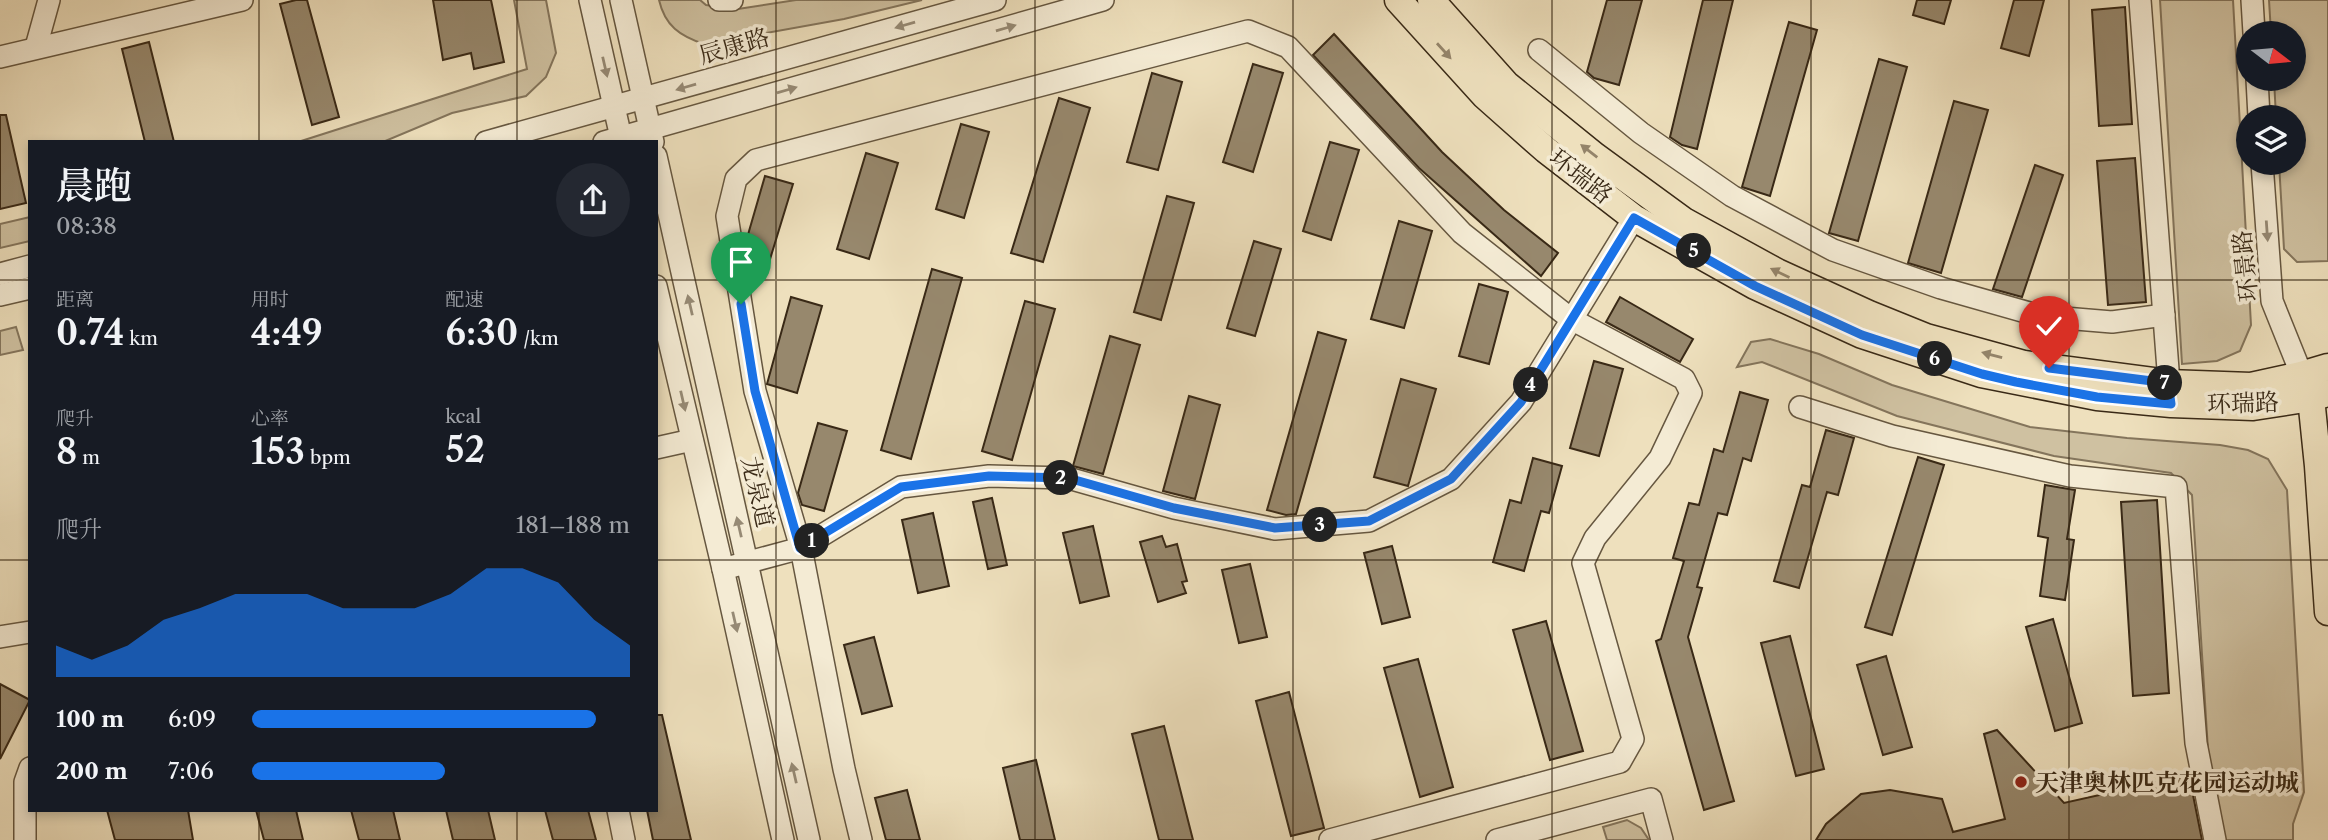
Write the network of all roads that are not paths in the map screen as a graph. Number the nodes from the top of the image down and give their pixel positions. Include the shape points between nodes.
1 (49, 0) edge
2 (242, 0) edge
3 (590, 0) edge
4 (621, 0) edge
5 (719, 0) edge
6 (732, 0) edge
7 (995, 0) edge
8 (1103, 0) edge
9 (1398, 0) edge
10 (1431, 0) edge
11 (2140, 0) edge
12 (2252, 0) edge
13 (2253, 21) edge
14 (36, 47) junction
15 (1539, 50) dead end
16 (0, 57) edge
17 (644, 99) junction
18 (614, 107) junction
19 (652, 135) edge
20 (493, 140) edge
21 (616, 140) edge
22 (658, 165) edge
23 (2263, 175) edge
24 (1634, 218) junction
25 (28, 267) edge
26 (0, 274) edge
27 (28, 288) edge
28 (0, 295) edge
29 (658, 295) edge
30 (2164, 315) junction
31 (1571, 319) junction
32 (2328, 367) edge
33 (2313, 389) edge
34 (2169, 393) junction
35 (1800, 407) dead end
36 (692, 440) junction
37 (658, 448) edge
38 (800, 548) junction
39 (747, 563) junction
40 (723, 569) junction
41 (2328, 612) edge
42 (28, 632) edge
43 (0, 637) edge
44 (28, 774) edge
45 (618, 812) edge
46 (25, 840) edge
47 (624, 840) edge
48 (783, 840) edge
49 (809, 840) edge
50 (861, 840) edge
51 (1331, 840) edge
52 (1497, 840) edge
53 (1662, 840) edge
54 (2215, 840) edge

1 - 14 street
2 - 14 street
3 -> 18 street
4 - 17 street
5 - 6 street
7 -> 17 street, 辰康路
19 -> 8 street
9 -> 24 main road, 环瑞路 via 1485,96
34 -> 10 main road, 环瑞路 via 2024,364 1926,337 1777,272 1684,221 1595,156 1506,84
11 - 30 street
12 - 13 street
14 - 16 street
15 - 30 street via 1641,133 1732,197 1833,250 2039,316 2112,322
17 - 18 street, 辰康路
17 - 19 street
18 - 20 street, 辰康路
18 - 21 street
19 - 21 street
39 -> 22 street, 龙泉道
23 -> 33 street, 环景路 via 2272,301
24 - 31 street
24 - 34 main road, 环瑞路 via 1755,286 1862,335 2016,382 2097,397
25 - 26 street
27 - 28 street
29 -> 36 street
30 - 34 street
31 - 38 street via 1521,402 1451,479 1369,521 1275,528 1174,508 1068,478 989,476 901,487
31 - 38 street via 1462,233 1288,47 1248,31 756,160 736,179 727,216 755,391
31 - 51 street via 1684,379 1691,393 1660,458 1595,538 1583,563 1633,738 1620,762
32 - 33 main road, 环瑞路
33 - 34 main road, 环瑞路 via 2253,407
33 - 41 main road
35 - 54 street via 1892,436 2070,476 2176,487 2196,743
36 - 37 street
36 - 40 street
38 - 39 street
38 - 50 street
39 - 40 street
49 -> 39 street, 龙泉道
40 -> 48 street
42 - 43 street
44 - 46 street
45 - 47 street
52 - 53 street via 1651,799

